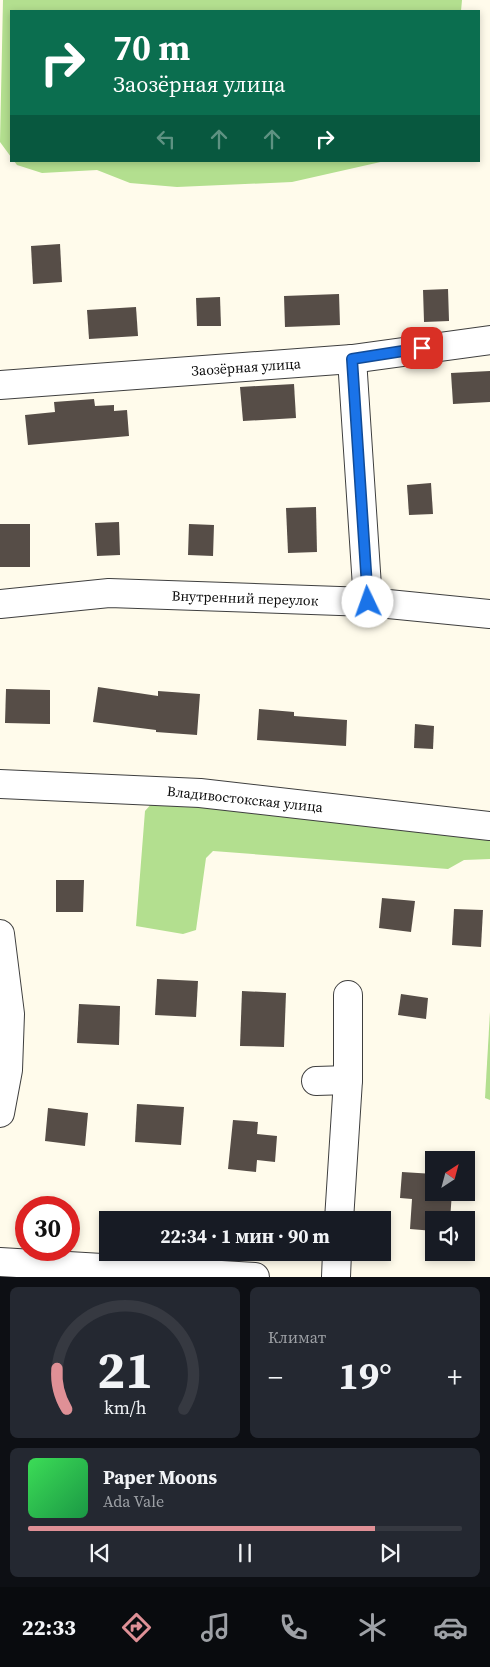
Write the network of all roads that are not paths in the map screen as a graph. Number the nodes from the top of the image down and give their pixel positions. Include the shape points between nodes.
1 (490, 340) edge
2 (352, 359) junction
3 (0, 384) edge
4 (368, 602) junction
5 (0, 604) edge
6 (490, 614) edge
7 (0, 784) edge
8 (490, 826) edge
9 (0, 934) edge
10 (348, 995) dead end
11 (348, 1080) junction
12 (316, 1081) dead end
13 (1, 1097) edge
14 (340, 1211) edge
15 (337, 1261) edge
16 (0, 1262) edge
17 (255, 1277) edge
18 (336, 1277) edge

1 - 2 street, Заозёрная улица
2 - 3 street, Заозёрная улица
2 - 4 street
4 - 5 street, Внутренний переулок via 109,592
4 - 6 street, Внутренний переулок
7 - 8 street, Владивостокская улица via 200,793
9 - 13 street via 10,1014 8,1070
10 - 11 street
11 - 12 street
11 - 14 street
15 - 18 street
16 - 17 street

